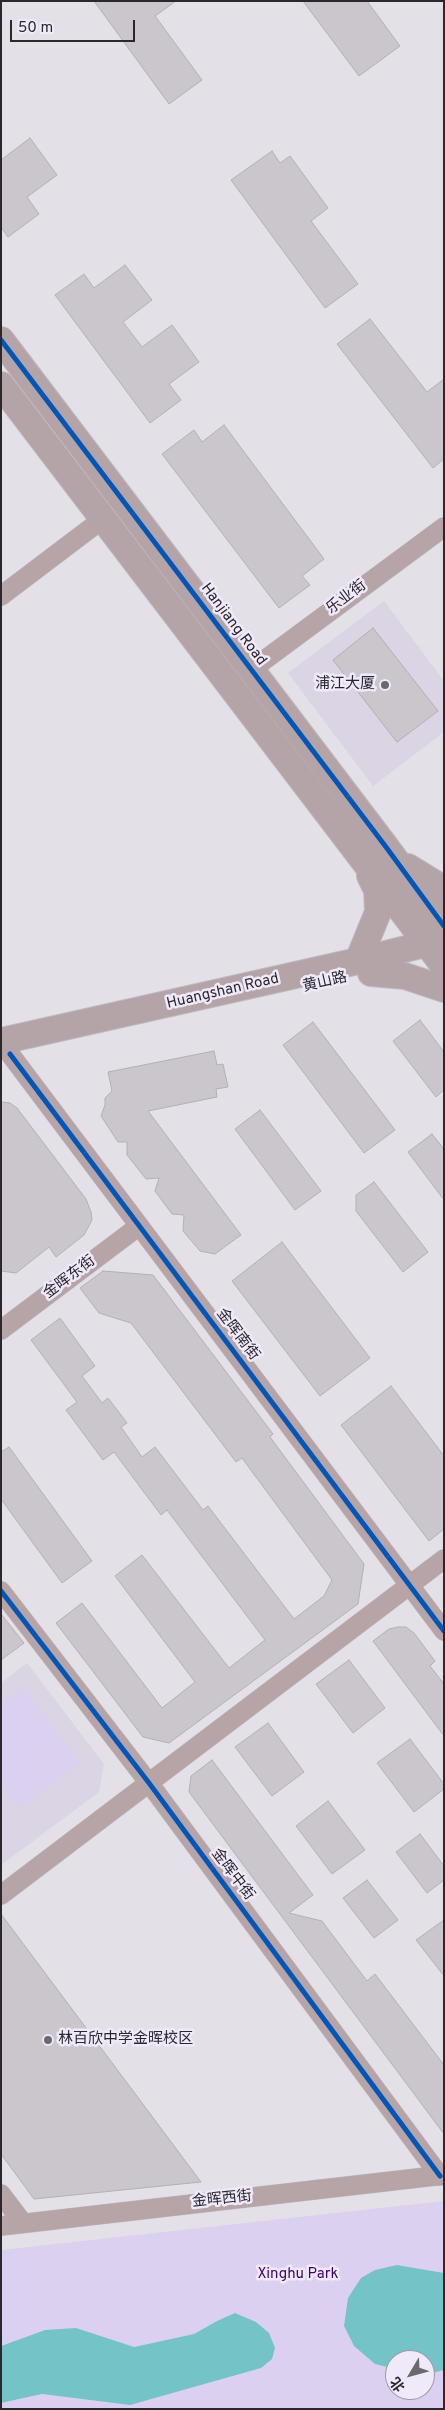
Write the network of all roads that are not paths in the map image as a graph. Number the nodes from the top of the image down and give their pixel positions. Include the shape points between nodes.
1 (1, 340) edge
2 (1, 385) edge
3 (104, 518) junction
4 (444, 527) edge
5 (1, 596) edge
6 (251, 670) junction
7 (386, 847) junction
8 (364, 862) junction
9 (444, 889) edge
10 (440, 948) edge
11 (364, 967) junction
12 (444, 989) edge
13 (4, 1050) edge
14 (139, 1226) junction
15 (1, 1330) edge
16 (444, 1559) edge
17 (409, 1585) junction
18 (1, 1591) edge
19 (444, 1631) edge
20 (149, 1783) junction
21 (1, 1894) edge
22 (442, 2176) edge
23 (1, 2194) edge
24 (23, 2223) junction
25 (1, 2226) edge

1 - 6 street, Hanjiang Road
2 - 3 street
3 - 5 street
3 - 8 street
4 - 6 street, 乐业街
6 - 7 street, Hanjiang Road
7 - 9 street via 408,867
7 - 10 street, Hanjiang Road
8 - 10 street
8 - 11 street via 377,890 378,912
10 - 11 street, Huangshan Road
11 - 12 street
11 - 13 street, Huangshan Road
13 - 14 street, 金晖南街
14 - 15 street, 金晖东街
14 - 17 street, 金晖南街
16 - 17 street
17 - 19 street, 金晖南街
17 - 20 street
18 - 20 street, 金晖中街
20 - 21 street
20 - 22 street, 金晖中街
22 - 24 street, 金晖西街
23 - 24 street
24 - 25 street, 金晖西街

